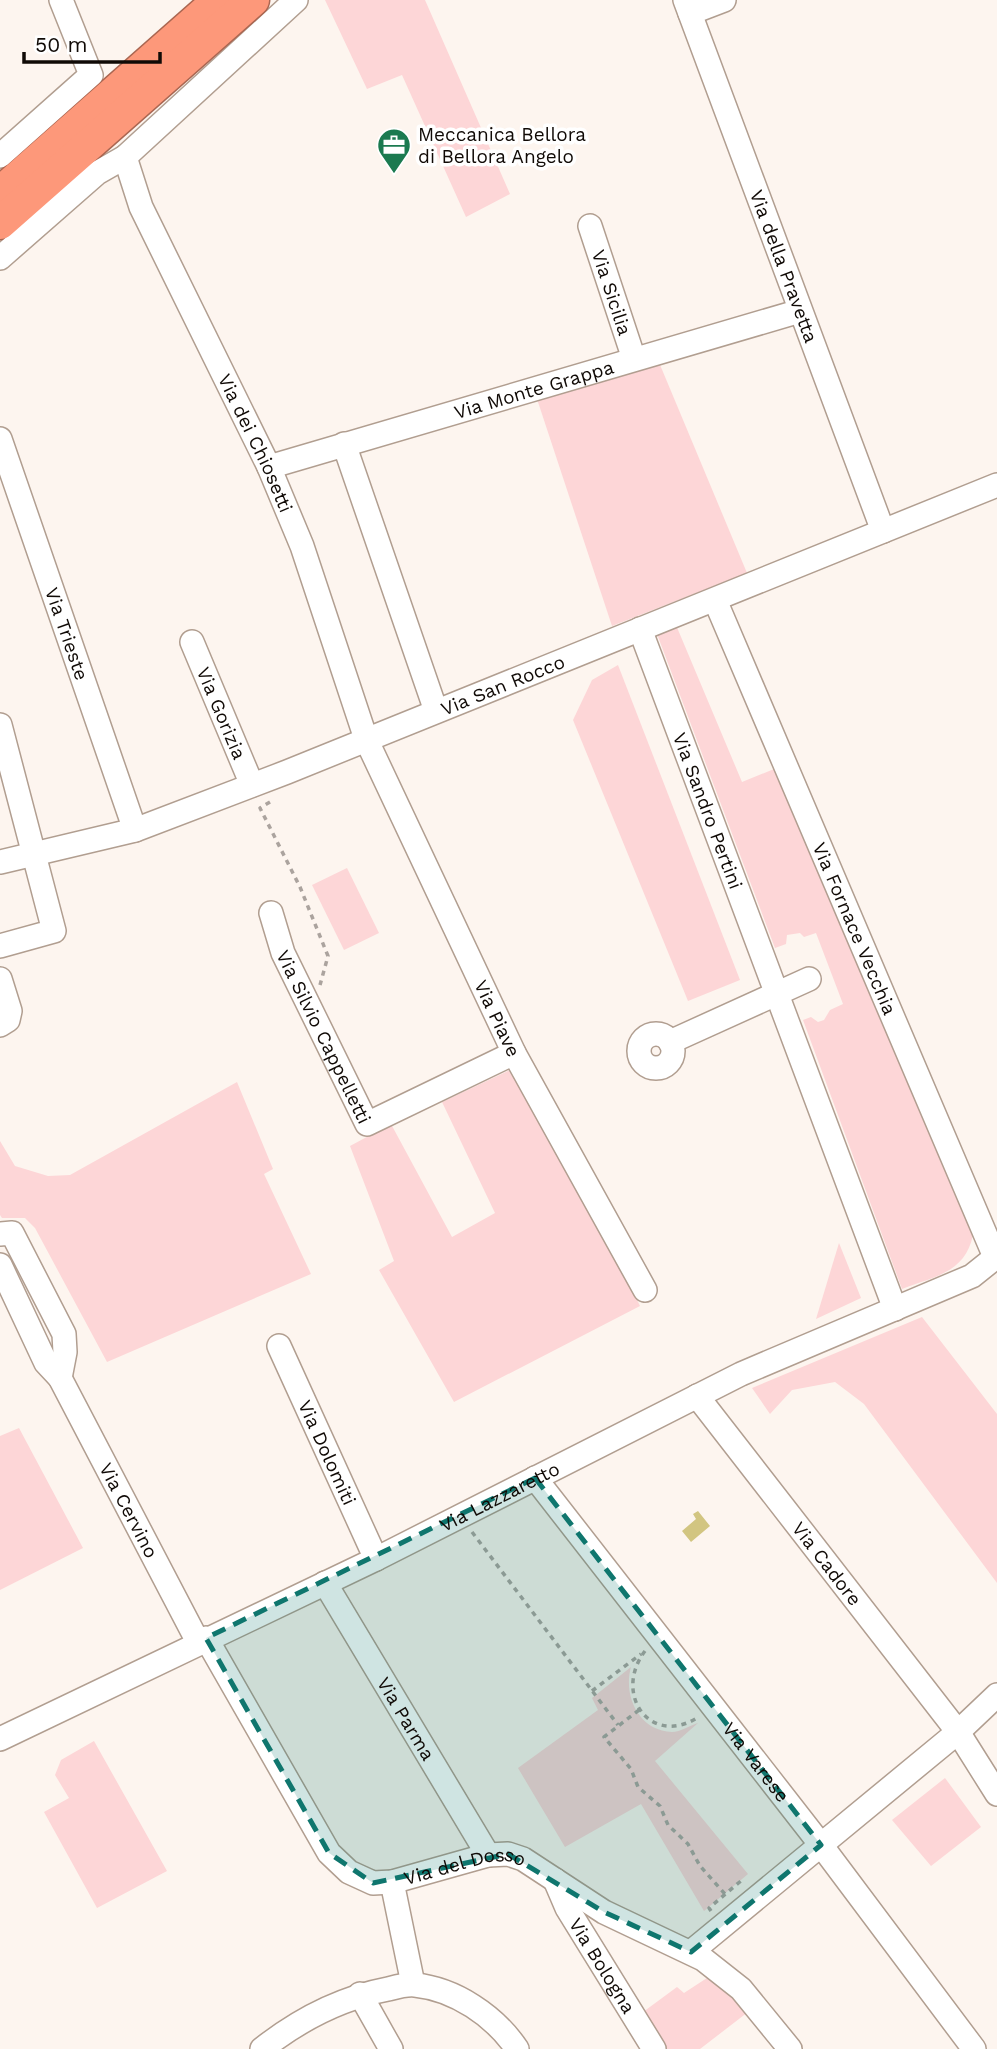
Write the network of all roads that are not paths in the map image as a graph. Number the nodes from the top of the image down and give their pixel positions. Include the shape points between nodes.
1 (61, 0) edge
2 (219, 0) edge
3 (253, 0) edge
4 (296, 0) edge
5 (724, 0) edge
6 (687, 6) edge
7 (0, 156) edge
8 (125, 157) junction
9 (0, 193) edge
10 (0, 223) edge
11 (590, 226) dead end
12 (0, 258) edge
13 (800, 311) junction
14 (634, 359) junction
15 (0, 439) edge
16 (344, 444) junction
17 (269, 467) junction
18 (997, 485) edge
19 (883, 531) junction
20 (715, 600) junction
21 (640, 629) junction
22 (192, 642) dead end
23 (436, 711) junction
24 (0, 725) edge
25 (366, 739) junction
26 (252, 785) junction
27 (135, 830) junction
28 (36, 854) junction
29 (0, 862) edge
30 (271, 914) dead end
31 (0, 946) edge
32 (0, 979) edge
33 (809, 979) dead end
34 (776, 992) junction
35 (0, 1025) edge
36 (670, 1042) dead end
37 (514, 1053) junction
38 (0, 1234) edge
39 (996, 1257) edge
40 (0, 1265) edge
41 (645, 1290) dead end
42 (895, 1309) junction
43 (279, 1346) dead end
44 (60, 1378) junction
45 (697, 1396) junction
46 (535, 1478) junction
47 (376, 1559) junction
48 (325, 1583) junction
49 (202, 1640) junction
50 (997, 1695) edge
51 (958, 1732) junction
52 (0, 1739) edge
53 (997, 1794) edge
54 (821, 1845) junction
55 (488, 1854) junction
56 (555, 1880) junction
57 (392, 1882) junction
58 (691, 1952) junction
59 (413, 1984) junction
60 (360, 1994) junction
61 (262, 2049) edge
62 (391, 2049) edge
63 (517, 2049) edge
64 (654, 2049) edge
65 (790, 2049) edge
66 (974, 2049) edge

1 - 7 street via 91,75
2 - 9 highway
3 - 10 highway
4 - 8 street
5 - 6 street
6 - 13 street, Via della Pravetta
8 - 12 street via 97,173
8 - 17 street, Via dei Chiosetti via 141,207
11 - 14 street, Via Sicilia
13 - 14 street, Via Monte Grappa
13 - 19 street, Via della Pravetta
14 - 16 street, Via Monte Grappa
15 - 27 street, Via Trieste
16 - 17 street, Via Monte Grappa
16 - 23 street
17 - 25 street, Via dei Chiosetti via 302,546
18 - 19 street, Via San Rocco
19 - 20 street, Via San Rocco
20 - 21 street, Via San Rocco
20 - 39 street, Via Fornace Vecchia
21 - 23 street, Via San Rocco
21 - 34 street, Via Sandro Pertini
22 - 26 street, Via Gorizia
23 - 25 street, Via San Rocco
24 - 28 street
25 - 26 street, Via San Rocco
25 - 37 street, Via Piave
26 - 27 street, Via San Rocco
27 - 28 street, Via San Rocco
28 - 29 street, Via San Rocco
28 - 31 street via 54,931
30 - 37 street, Via Silvio Cappelletti via 283,953 367,1124
32 - 35 street via 10,1011 8,1020
33 - 34 street
34 - 36 street
34 - 42 street, Via Sandro Pertini
37 - 41 street, Via Piave
38 - 44 street via 12,1233 64,1334
39 - 42 street, Via Lazzaretto via 972,1276
40 - 44 street, Via Cervino via 46,1363
42 - 45 street, Via Lazzaretto
43 - 47 street, Via Dolomiti
44 - 49 street, Via Cervino
45 - 46 street, Via Lazzaretto
45 - 51 street, Via Cadore
46 - 47 street, Via Lazzaretto
46 - 54 street, Via Varese via 653,1645 713,1707
47 - 48 street, Via Lazzaretto
48 - 49 street, Via Lazzaretto
48 - 55 street, Via Parma
49 - 52 street, Via Lazzaretto
49 - 57 street, Via del Dosso via 329,1853 349,1871 373,1883
50 - 51 street
51 - 53 street, Via Cadore
51 - 54 street
54 - 58 street
54 - 66 street, Via Varese
55 - 56 street, Via del Dosso via 523,1859
55 - 57 street, Via del Dosso
56 - 58 street, Via del Dosso via 604,1912
56 - 64 street, Via Bologna via 567,1908
57 - 59 street
58 - 65 street, Via del Dosso via 741,1989
59 - 60 street
59 - 63 street via 453,1996 482,2012
60 - 61 street via 288,2028
60 - 62 street

